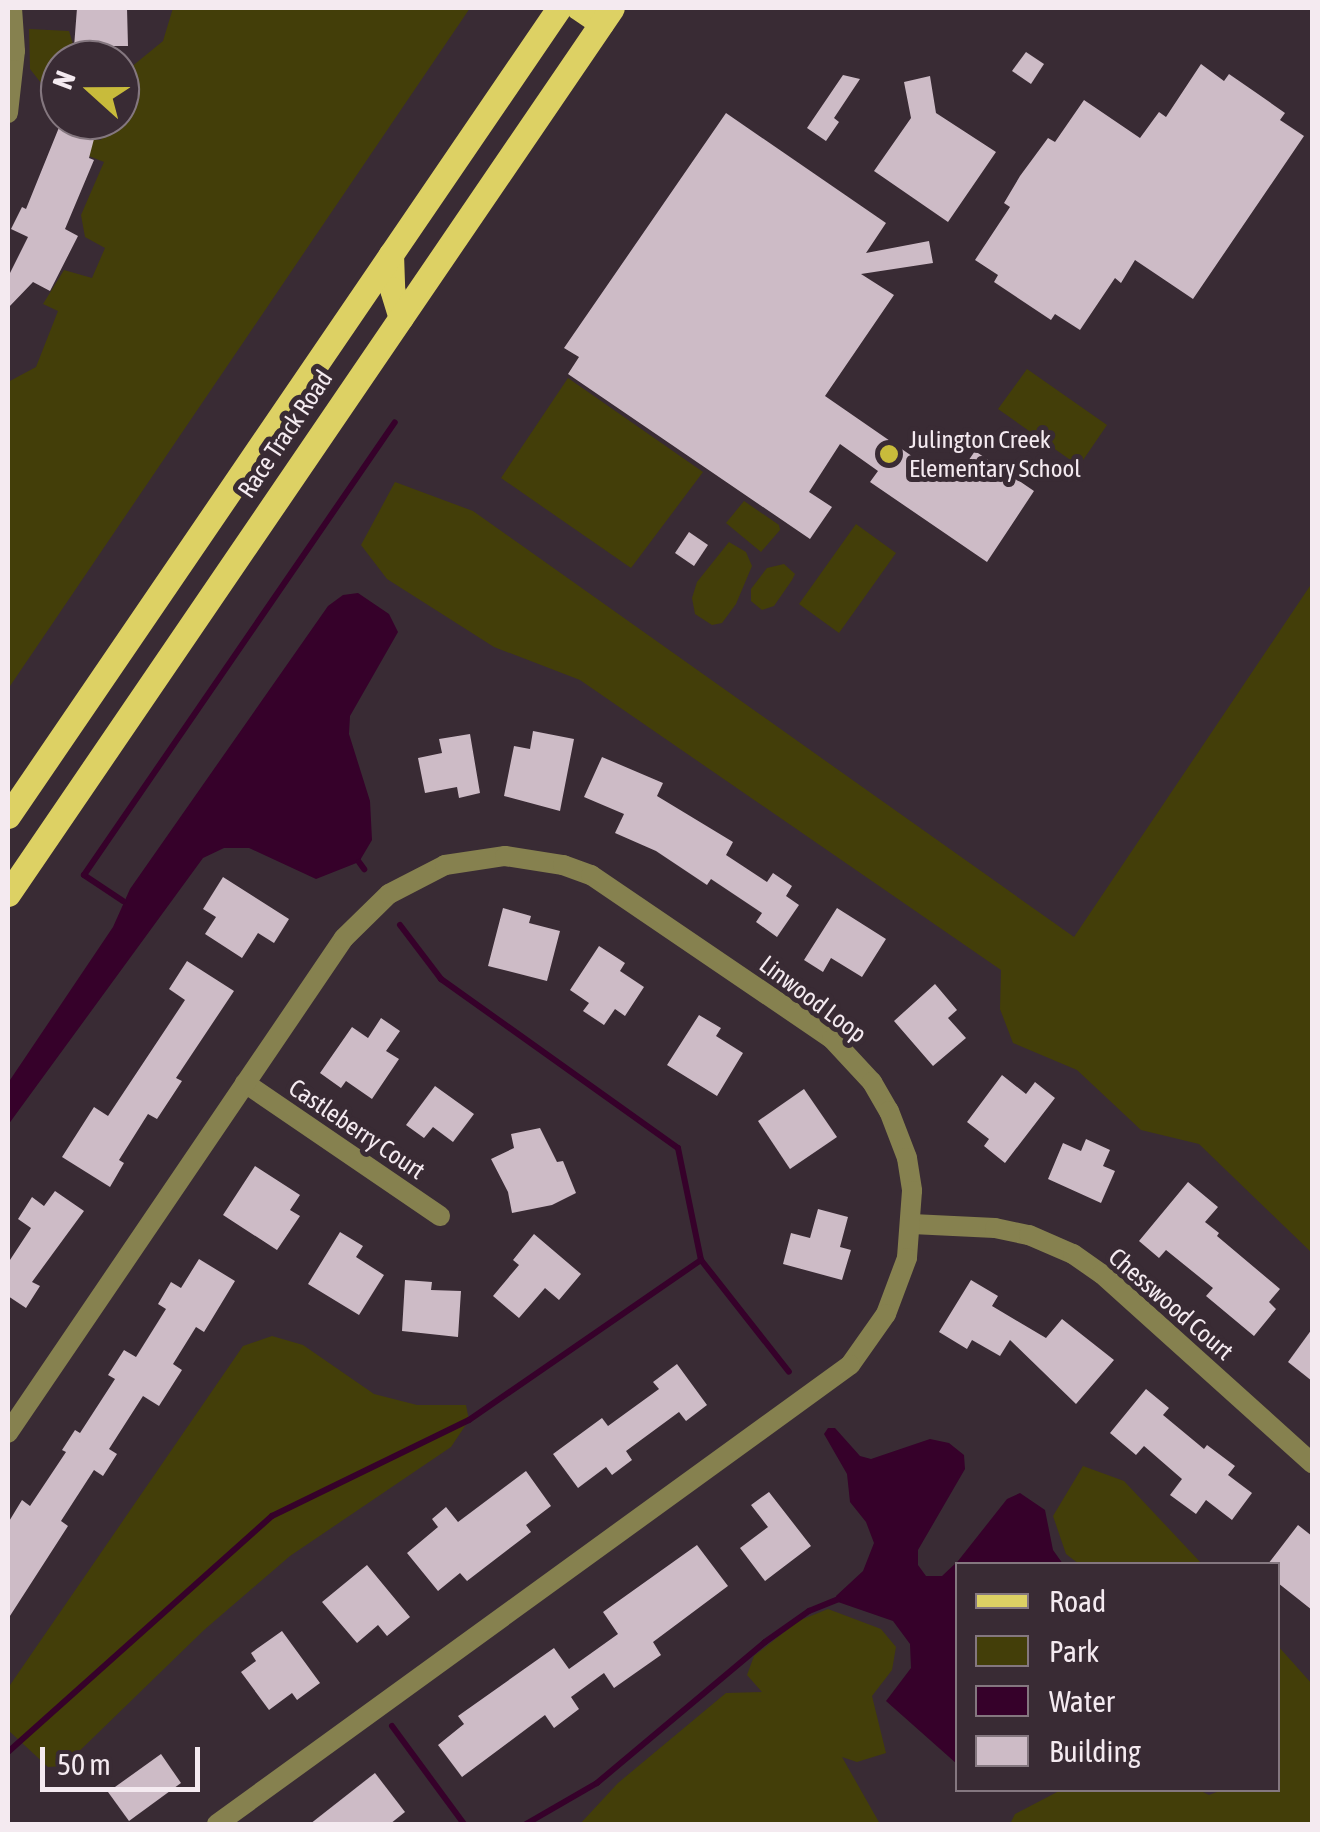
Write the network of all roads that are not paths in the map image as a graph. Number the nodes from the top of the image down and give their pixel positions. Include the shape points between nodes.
1 (12, 8) edge
2 (559, 8) edge
3 (579, 8) edge
4 (606, 15) edge
5 (8, 113) edge
6 (391, 254) junction
7 (401, 318) junction
8 (8, 816) edge
9 (8, 894) edge
10 (246, 1083) junction
11 (440, 1216) dead end
12 (912, 1224) junction
13 (8, 1434) edge
14 (1312, 1463) edge
15 (217, 1824) edge

1 - 5 street
2 - 6 main road, Race Track Road
3 - 4 main road
4 - 7 main road, Race Track Road
6 - 7 main road
6 - 8 main road, Race Track Road
7 - 9 main road, Race Track Road
10 - 11 street, Castleberry Court
10 - 12 street, Linwood Loop via 344,938 388,894 445,865 476,858 563,864 616,890 832,1038 856,1062 902,1142
10 - 13 street, Linwood Loop
12 - 14 street, Chesswood Court via 995,1228 1073,1254
12 - 15 street, Linwood Loop via 886,1314 828,1384

